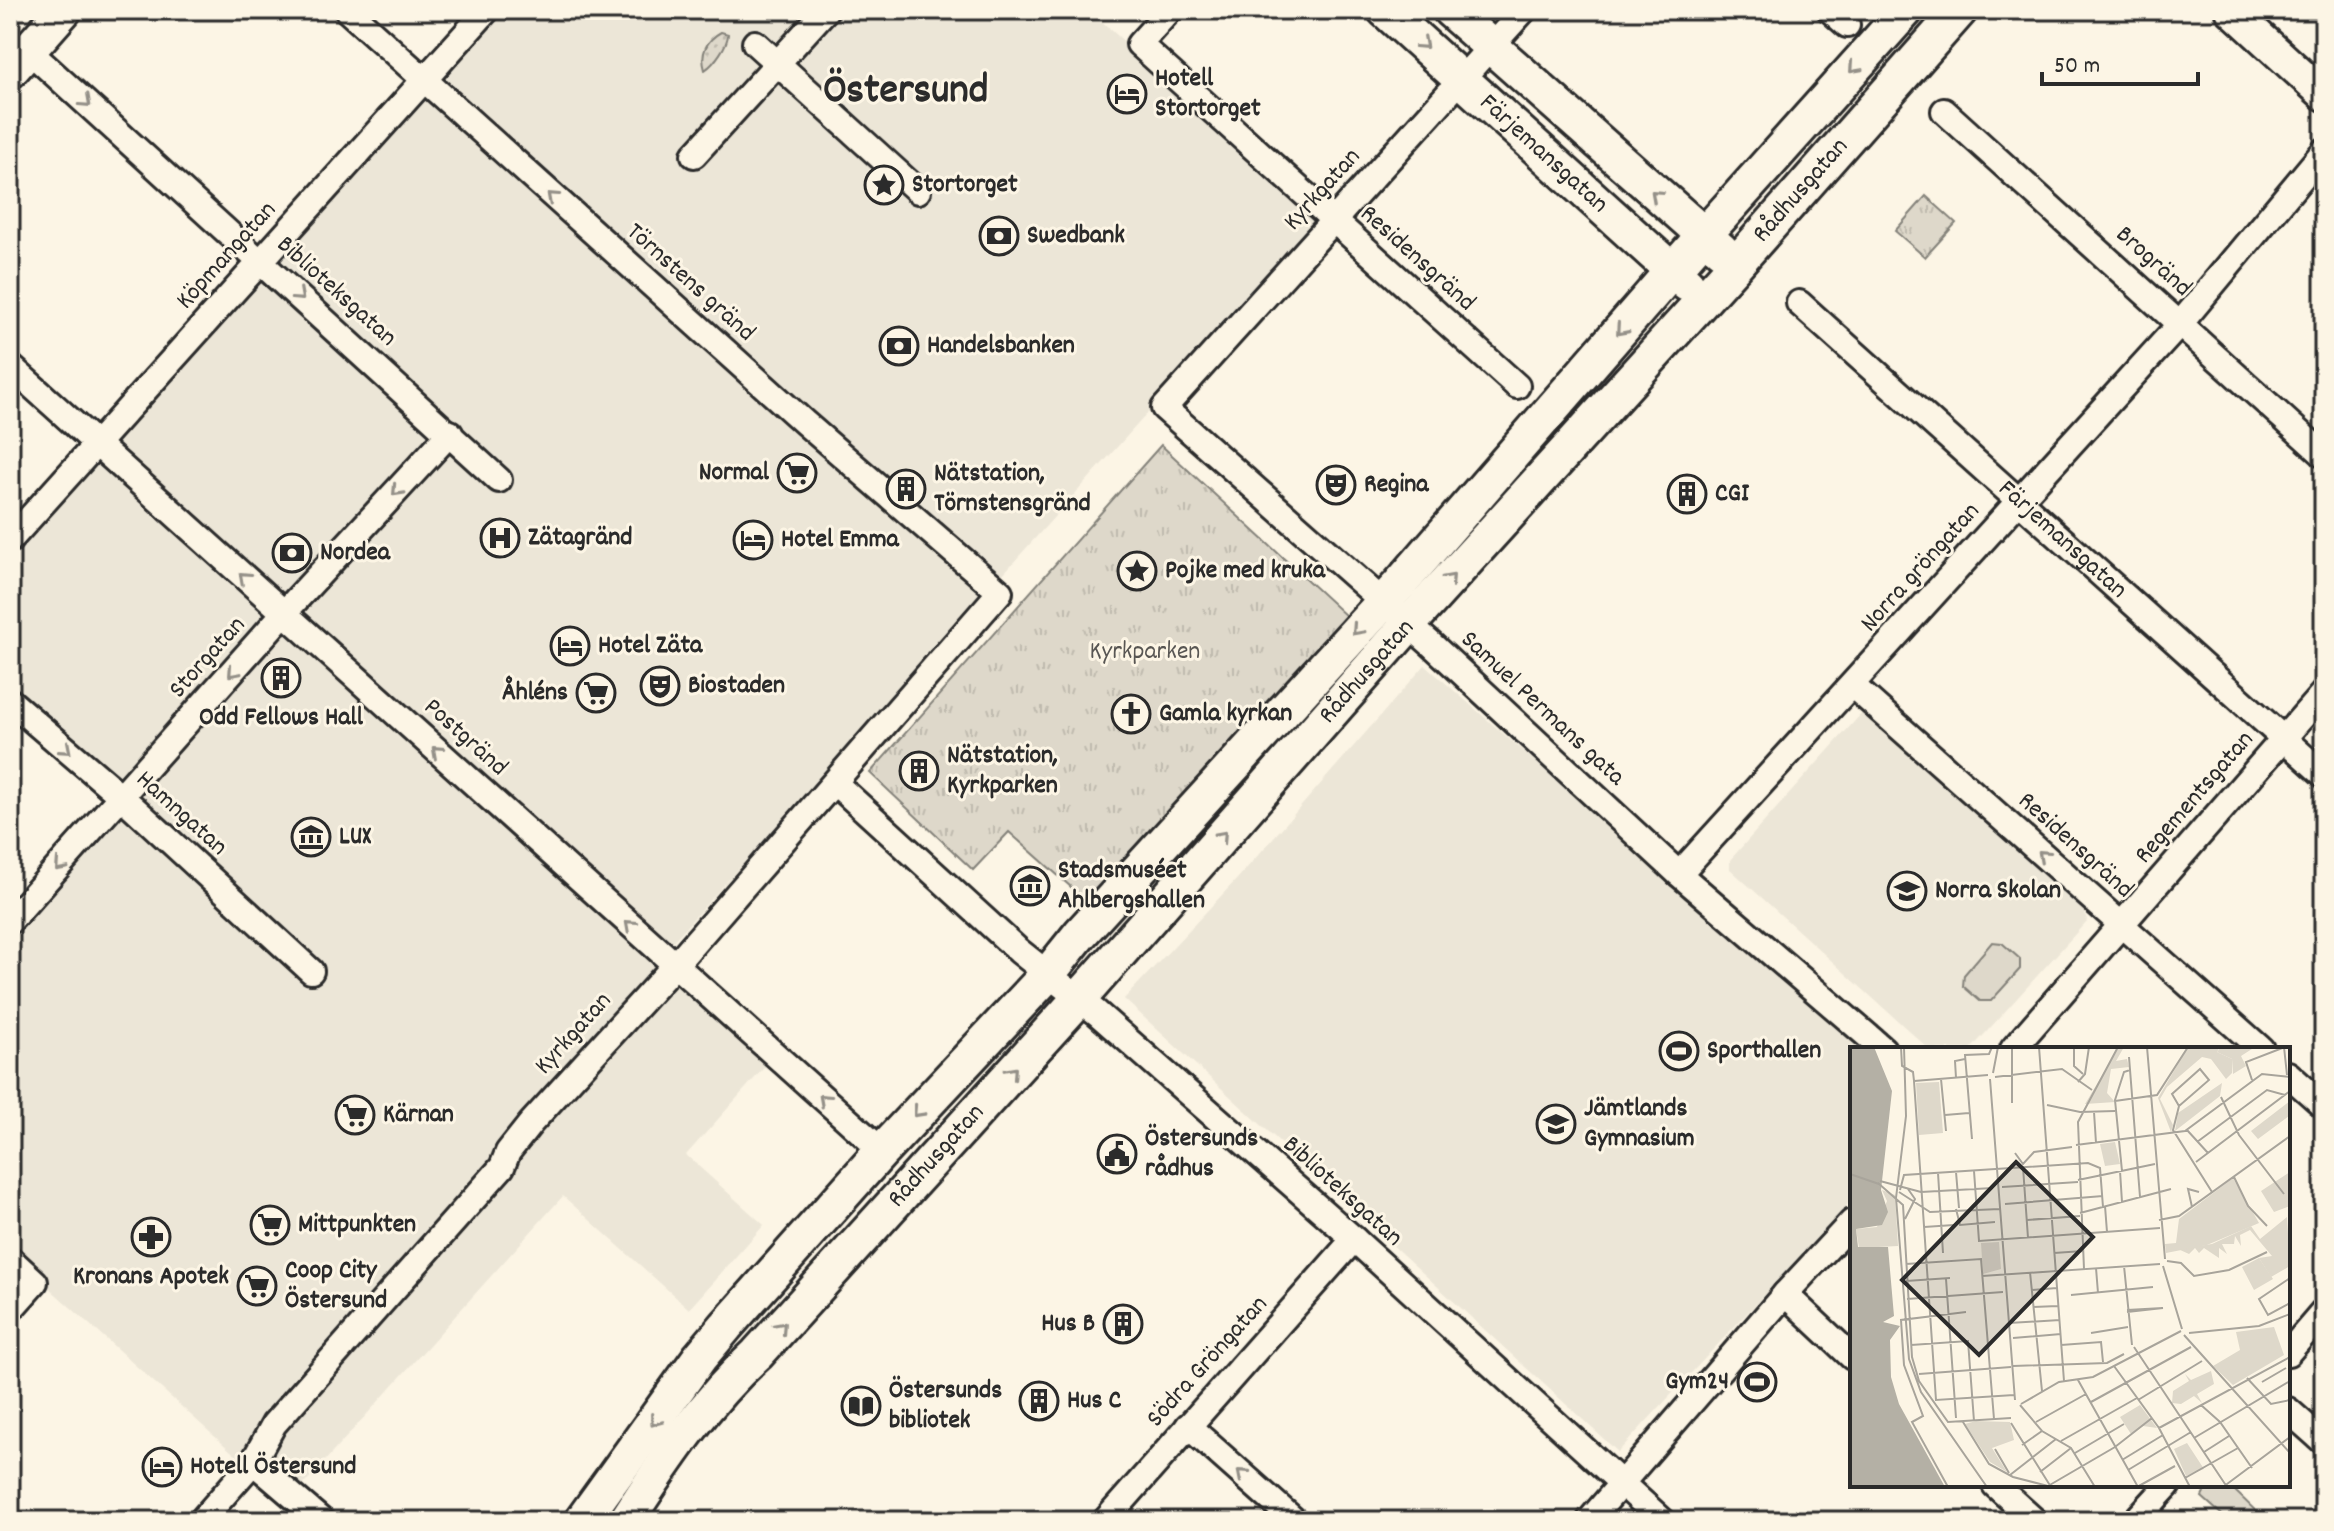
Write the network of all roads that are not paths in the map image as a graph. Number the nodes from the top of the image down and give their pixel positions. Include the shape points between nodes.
1 (64, 10) edge
2 (347, 10) edge
3 (487, 10) edge
4 (826, 10) edge
5 (1170, 10) edge
6 (1385, 10) edge
7 (1450, 10) edge
8 (1524, 10) edge
9 (1906, 10) edge
10 (1960, 10) edge
11 (2231, 10) edge
12 (755, 43) dead end
13 (1491, 47) junction
14 (19, 60) edge
15 (778, 63) junction
16 (425, 79) junction
17 (1461, 79) junction
18 (2324, 95) edge
19 (1944, 111) dead end
20 (2324, 151) edge
21 (694, 155) dead end
22 (918, 191) dead end
23 (1333, 221) junction
24 (1704, 236) junction
25 (260, 260) junction
26 (1736, 264) junction
27 (1672, 271) junction
28 (1703, 298) junction
29 (1799, 303) dead end
30 (2180, 324) junction
31 (10, 366) edge
32 (1517, 386) dead end
33 (1164, 408) joint
34 (450, 433) junction
35 (96, 444) junction
36 (2324, 455) edge
37 (499, 480) dead end
38 (2020, 500) junction
39 (10, 540) edge
40 (1000, 592) joint
41 (1383, 603) junction
42 (284, 613) junction
43 (1408, 625) junction
44 (1852, 685) junction
45 (2324, 692) edge
46 (10, 701) edge
47 (2283, 739) junction
48 (2324, 775) edge
49 (835, 783) junction
50 (122, 797) junction
51 (1679, 874) junction
52 (10, 921) edge
53 (2122, 926) junction
54 (675, 965) junction
55 (311, 971) dead end
56 (1048, 974) junction
57 (1078, 1000) junction
58 (1881, 1047) edge
59 (2015, 1047) edge
60 (2259, 1047) edge
61 (2290, 1076) edge
62 (2324, 1106) edge
63 (882, 1151) junction
64 (1850, 1224) edge
65 (1354, 1239) junction
66 (10, 1259) edge
67 (1785, 1294) junction
68 (10, 1310) edge
69 (2324, 1311) edge
70 (2290, 1351) edge
71 (1850, 1355) edge
72 (2290, 1412) edge
73 (1188, 1426) junction
74 (2324, 1442) edge
75 (253, 1462) junction
76 (1622, 1484) junction
77 (1997, 1487) edge
78 (2166, 1487) edge
79 (201, 1521) edge
80 (322, 1521) edge
81 (582, 1521) edge
82 (626, 1521) edge
83 (1105, 1521) edge
84 (1295, 1521) edge
85 (1589, 1521) edge
86 (1663, 1521) edge
87 (2035, 1521) edge
88 (2135, 1521) edge

1 - 14 main road
2 - 16 street, Törnstens gränd
3 - 16 street, Köpmangatan
4 - 15 street
5 - 23 street, Residensgränd via 1139,44
6 -> 17 main road, Färjemansgatan
7 - 13 main road, Färjemansgatan
8 - 13 street, Kyrkgatan
9 -> 24 main road, Rådhusgatan
10 - 26 main road, Rådhusgatan
11 - 18 street
12 - 15 street
13 - 17 street, Kyrkgatan
24 -> 13 main road, Färjemansgatan
14 -> 25 street, Biblioteksgatan
15 - 21 street
15 - 22 street
16 - 25 street, Köpmangatan
40 -> 16 street, Törnstens gränd
17 - 23 street, Kyrkgatan
17 - 27 main road, Färjemansgatan
19 - 30 street, Brogränd
20 - 30 street, Norra gröngatan
23 - 32 street, Residensgränd
23 - 33 street, Kyrkgatan
24 - 26 main road, Färjemansgatan
24 - 27 main road, Rådhusgatan
25 -> 34 street, Biblioteksgatan
25 - 35 street, Köpmangatan
26 - 28 main road, Rådhusgatan
27 - 28 main road, Färjemansgatan
27 -> 41 main road, Rådhusgatan
43 -> 28 main road, Rådhusgatan
29 - 38 street, Färjemansgatan
30 - 36 street, Brogränd
30 - 38 street, Norra gröngatan
31 - 35 street, Postgränd
33 - 41 street, Samuel Permans gata
34 - 37 street, Biblioteksgatan
34 -> 42 street, Storgatan
35 - 39 street, Köpmangatan
42 -> 35 street, Postgränd
38 - 44 street, Norra gröngatan
38 - 47 street, Färjemansgatan
40 - 49 street, Kyrkgatan
41 - 43 street, Samuel Permans gata
41 -> 56 main road, Rådhusgatan
42 -> 50 street, Storgatan
54 -> 42 street, Postgränd
43 - 51 street, Samuel Permans gata
57 -> 43 main road, Rådhusgatan
44 - 51 street, Norra gröngatan
53 -> 44 street, Residensgränd
45 - 47 street, Regementsgatan
46 -> 50 street, Hamngatan
47 - 48 street, Färjemansgatan
47 - 53 street, Regementsgatan
49 - 54 street, Kyrkgatan
49 - 56 street, Biblioteksgatan
50 -> 52 street, Storgatan
50 - 55 street, Hamngatan
51 - 58 street, Samuel Permans gata
53 - 59 street, Regementsgatan
53 - 60 street, Residensgränd
63 -> 54 street, Postgränd
54 - 75 street, Kyrkgatan via 531,1123 502,1167 282,1414
56 - 57 street, Biblioteksgatan
56 -> 63 main road, Rådhusgatan
57 - 65 street, Biblioteksgatan
82 -> 57 main road, Rådhusgatan via 726,1382
61 - 62 street
63 -> 81 main road, Rådhusgatan via 700,1357
64 - 67 street
65 - 73 street, Södra Gröngatan
65 - 76 street, Biblioteksgatan
66 - 68 street via 35,1282
67 - 71 street
67 - 76 street
69 - 70 street
72 - 74 street
73 - 83 street, Södra Gröngatan
84 -> 73 street
75 - 79 street, Kyrkgatan
75 - 80 street
76 - 85 street
76 - 86 street, Biblioteksgatan
77 - 87 street
78 - 88 street

